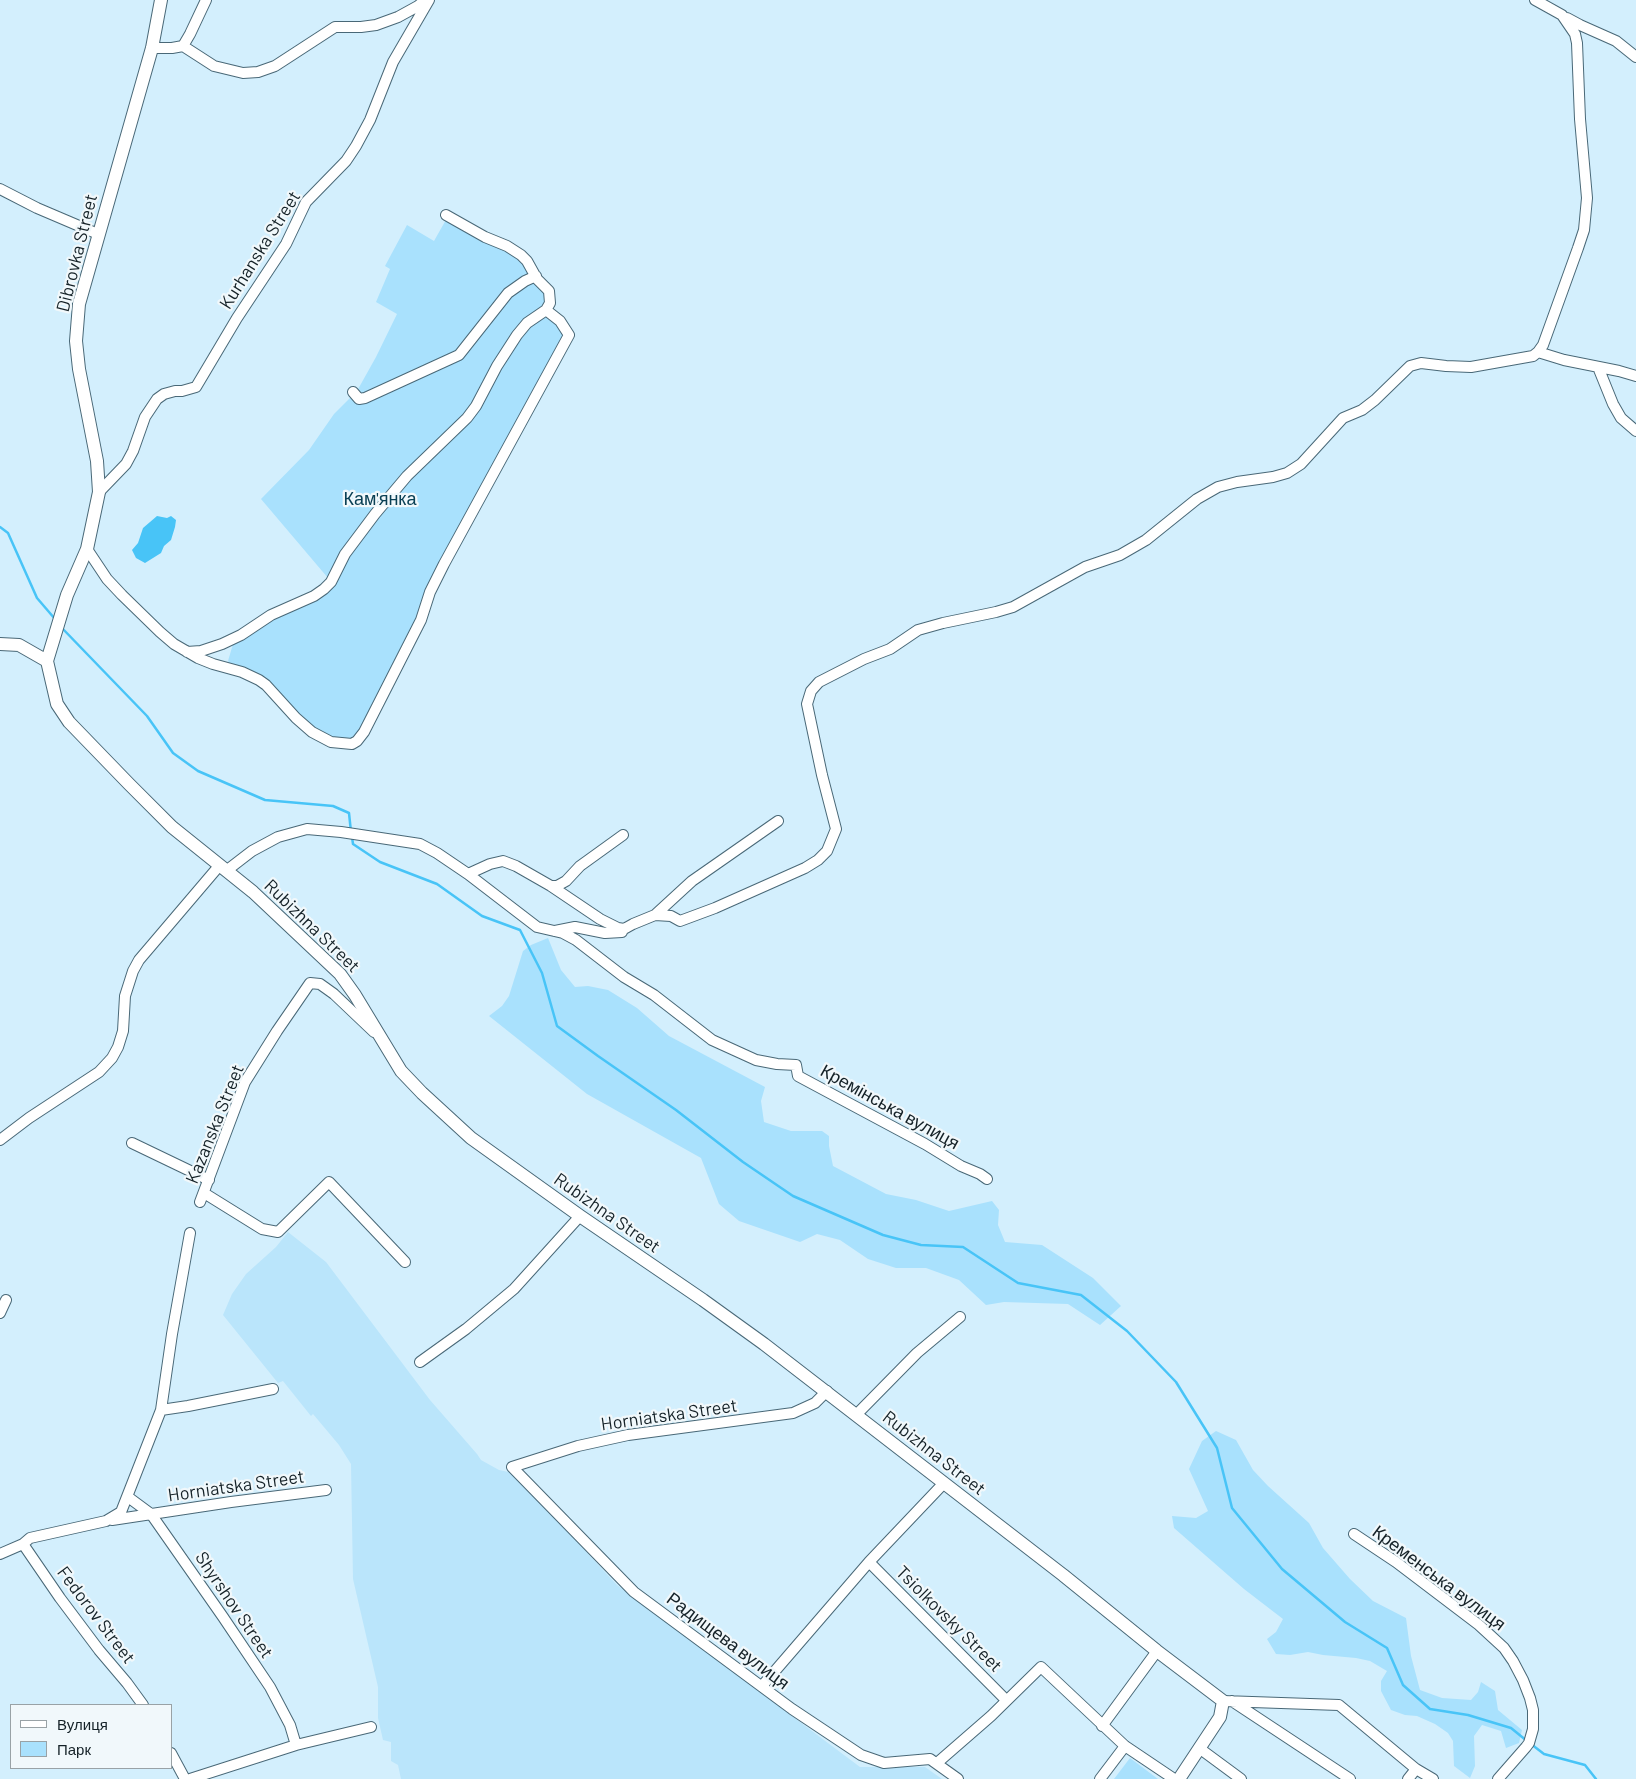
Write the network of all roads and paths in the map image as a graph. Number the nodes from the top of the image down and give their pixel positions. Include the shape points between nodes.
1 (161, 0) edge
2 (206, 0) edge
3 (425, 0) edge
4 (429, 0) edge
5 (1535, 0) edge
6 (1562, 14) junction
7 (183, 46) junction
8 (152, 48) junction
9 (1636, 56) edge
10 (0, 189) edge
11 (446, 215) dead end
12 (98, 234) junction
13 (536, 276) junction
14 (546, 310) junction
15 (1538, 352) junction
16 (1598, 367) junction
17 (1636, 376) edge
18 (352, 392) dead end
19 (1636, 431) edge
20 (99, 492) junction
21 (87, 550) junction
22 (0, 644) edge
23 (186, 652) junction
24 (46, 661) junction
25 (778, 821) dead end
26 (623, 835) dead end
27 (223, 869) junction
28 (468, 874) junction
29 (551, 886) junction
30 (655, 915) junction
31 (633, 924) junction
32 (553, 931) junction
33 (380, 1037) junction
34 (0, 1140) edge
35 (132, 1144) dead end
36 (987, 1179) dead end
37 (209, 1180) junction
38 (580, 1216) junction
39 (190, 1233) dead end
40 (405, 1262) dead end
41 (6, 1300) dead end
42 (0, 1313) edge
43 (960, 1317) dead end
44 (420, 1362) dead end
45 (273, 1389) dead end
46 (827, 1391) junction
47 (162, 1410) junction
48 (856, 1415) junction
49 (512, 1467) joint
50 (944, 1483) junction
51 (326, 1490) dead end
52 (128, 1497) junction
53 (151, 1514) junction
54 (106, 1521) junction
55 (1354, 1534) dead end
56 (23, 1544) junction
57 (0, 1554) edge
58 (869, 1562) junction
59 (1157, 1651) junction
60 (762, 1686) junction
61 (1006, 1700) junction
62 (1227, 1701) junction
63 (142, 1704) edge
64 (1102, 1726) junction
65 (371, 1727) dead end
66 (296, 1745) junction
67 (1124, 1746) junction
68 (1199, 1748) junction
69 (172, 1755) edge
70 (937, 1762) junction
71 (1416, 1769) junction
72 (185, 1779) edge
73 (190, 1779) edge
74 (958, 1779) edge
75 (1100, 1779) edge
76 (1174, 1779) edge
77 (1179, 1779) edge
78 (1241, 1779) edge
79 (1350, 1779) edge
80 (1408, 1779) edge
81 (1433, 1779) edge
82 (1498, 1779) edge

1 - 8 street, Dibrovka Street
2 - 7 street
3 - 7 street via 398,17 376,25 335,27 276,66 258,72 214,66
4 - 20 street, Kurhanska Street via 392,62 370,120 356,146 346,161 306,202 286,244 196,387 164,394 157,400 145,417 126,464
5 - 6 street
6 - 9 street via 1616,41
6 - 15 street via 1577,43 1586,184 1585,219 1571,270
7 - 8 street
8 - 12 street, Dibrovka Street
10 - 12 street
11 - 13 street via 515,250
12 - 20 street, Dibrovka Street via 79,304 76,341 97,461
13 - 14 street via 549,291 550,303
13 - 18 street via 508,293 463,352 454,358 365,398 359,399
14 - 23 street via 527,323 517,335 467,418 407,476 375,514 324,589 222,644
14 - 23 street via 560,321 569,335 444,564 421,620 357,741 338,744 320,737 303,724 266,684
15 - 16 street
15 - 30 street via 1533,356 1471,367 1421,363 1410,366 1376,400 1343,418 1301,464 1288,473 1218,487 1120,555 1085,567 1013,607 918,630 890,649 819,682 810,691 807,704 836,828 828,851 805,868 680,921 671,916
16 - 17 street
16 - 19 street via 1621,418
20 - 21 street, Dibrovka Street
21 - 23 street via 122,596
21 - 24 street, Dibrovka Street via 67,594
22 - 24 street via 19,645
24 - 27 street, Rubizhna Street via 57,704 69,722 172,827
25 - 30 street, Кремінська вулиця via 692,881
26 - 29 street via 580,866 566,881
27 - 28 street, Кремінська вулиця via 278,837 307,830 346,832 420,844
27 - 33 street, Rubizhna Street via 253,892 340,974
27 - 34 street, Кремінська вулиця via 132,971 125,996 123,1031 112,1058 99,1072
28 - 29 street, Кремінська вулиця via 503,861
28 - 32 street, Кремінська вулиця via 537,927
29 - 31 street, Кремінська вулиця via 618,928 624,929
30 - 31 street, Кремінська вулиця
31 - 32 street, Кремінська вулиця via 622,932 598,932 575,927
32 - 36 street, Кремінська вулиця via 576,940 712,1040 756,1060 796,1065 798,1076
33 - 37 street, Kazanska Street via 334,994 320,984 310,984 245,1082
33 - 38 street, Rubizhna Street via 401,1071 445,1115 471,1138
35 - 37 street
37 - 40 street, Kazanska Street via 202,1198 262,1229 278,1232 329,1182
38 - 44 street via 514,1289
38 - 46 street, Rubizhna Street via 703,1300
39 - 47 street
41 - 42 street
43 - 48 street via 917,1353
45 - 47 street
46 - 48 street, Rubizhna Street
46 - 49 street, Horniatska Street via 815,1403 792,1413 628,1435 578,1446
47 - 52 street
48 - 50 street, Rubizhna Street
49 - 60 street, Радищева вулиця via 634,1592
50 - 58 street
50 - 59 street, Rubizhna Street
51 - 53 street, Horniatska Street
52 - 53 street, Shyrshov Street
52 - 54 street via 120,1512
53 - 54 street, Horniatska Street
53 - 66 street, Shyrshov Street via 270,1687 290,1725
54 - 56 street, Horniatska Street via 30,1538
55 - 82 street, Кременська вулиця via 1479,1625 1504,1648 1523,1680 1533,1710 1533,1729 1527,1745
56 - 57 street, Horniatska Street
56 - 63 street, Fedorov Street via 60,1598
58 - 60 street
58 - 61 street, Tsiolkovsky Street
59 - 62 street, Rubizhna Street
59 - 64 street
60 - 70 street, Радищева вулиця via 861,1755 884,1763 930,1759
61 - 64 street via 1041,1668
61 - 70 street
62 - 68 street
62 - 71 street via 1339,1705
62 - 79 street
64 - 67 street
65 - 66 street
66 - 73 street
67 - 75 street
67 - 76 street
68 - 77 street
68 - 78 street
69 - 72 street
70 - 74 street
71 - 80 street
71 - 81 street

